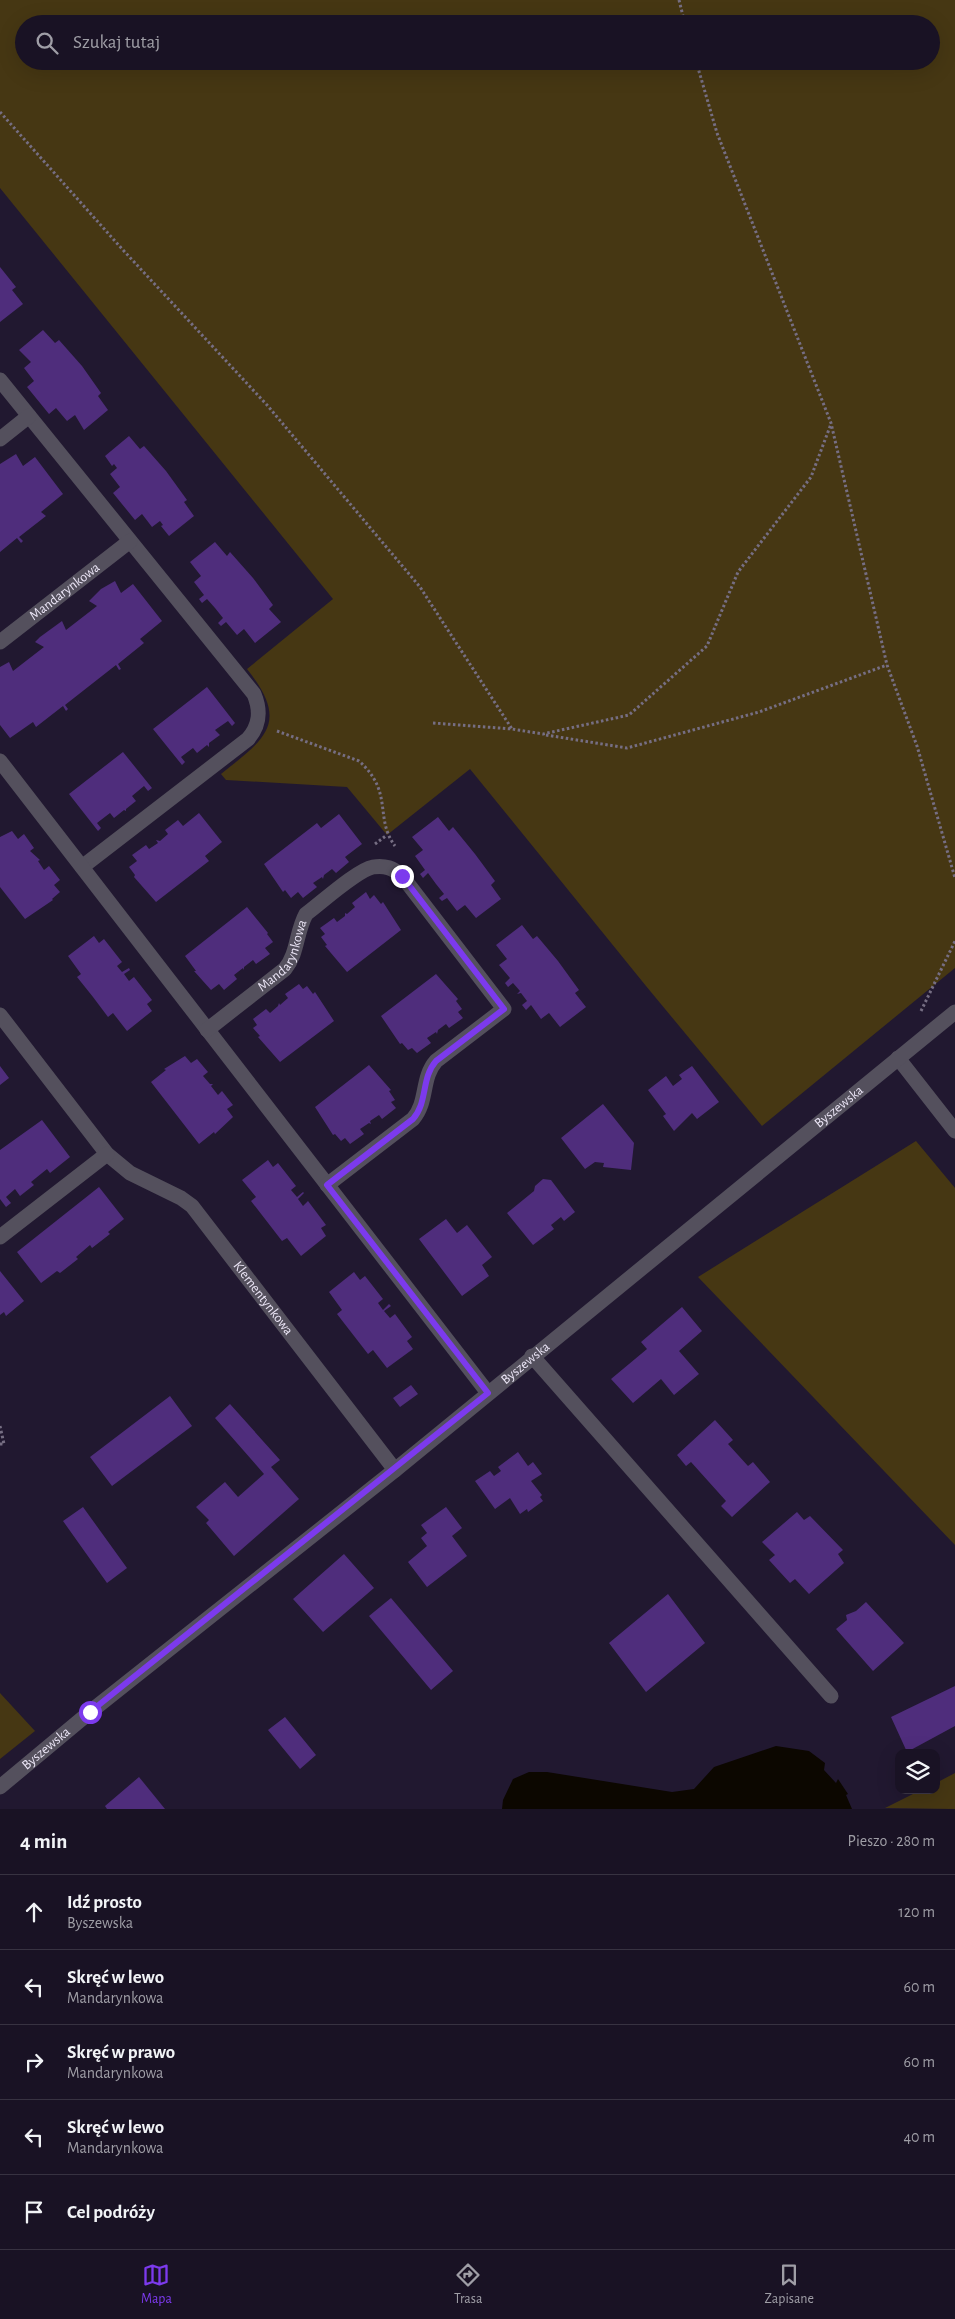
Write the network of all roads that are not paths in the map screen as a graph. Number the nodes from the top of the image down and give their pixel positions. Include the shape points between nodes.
1 (0, 380) edge
2 (29, 416) junction
3 (0, 438) edge
4 (130, 541) junction
5 (0, 642) edge
6 (0, 761) edge
7 (82, 867) junction
8 (955, 1012) edge
9 (0, 1015) edge
10 (207, 1030) junction
11 (898, 1058) junction
12 (955, 1131) edge
13 (107, 1154) junction
14 (327, 1185) junction
15 (0, 1237) edge
16 (532, 1356) junction
17 (488, 1393) junction
18 (395, 1470) junction
19 (831, 1696) dead end
20 (0, 1787) edge

1 - 2 street
2 - 3 street
2 - 4 street
4 - 5 street, Mandarynkowa
4 - 7 street via 254,694 259,716 248,739
6 - 7 street
7 - 10 street
8 - 11 street, Byszewska
9 - 13 street, Klementynkowa
10 - 14 street
10 - 14 street, Mandarynkowa via 286,969 292,961 306,914 371,867 394,869 402,876 504,1009 430,1068 422,1106 413,1119
11 - 12 street
11 - 16 street, Byszewska
13 - 15 street
13 - 18 street, Klementynkowa via 130,1173 192,1206
14 - 17 street
16 - 17 street, Byszewska
16 - 19 street
17 - 18 street, Byszewska
18 - 20 street, Byszewska

